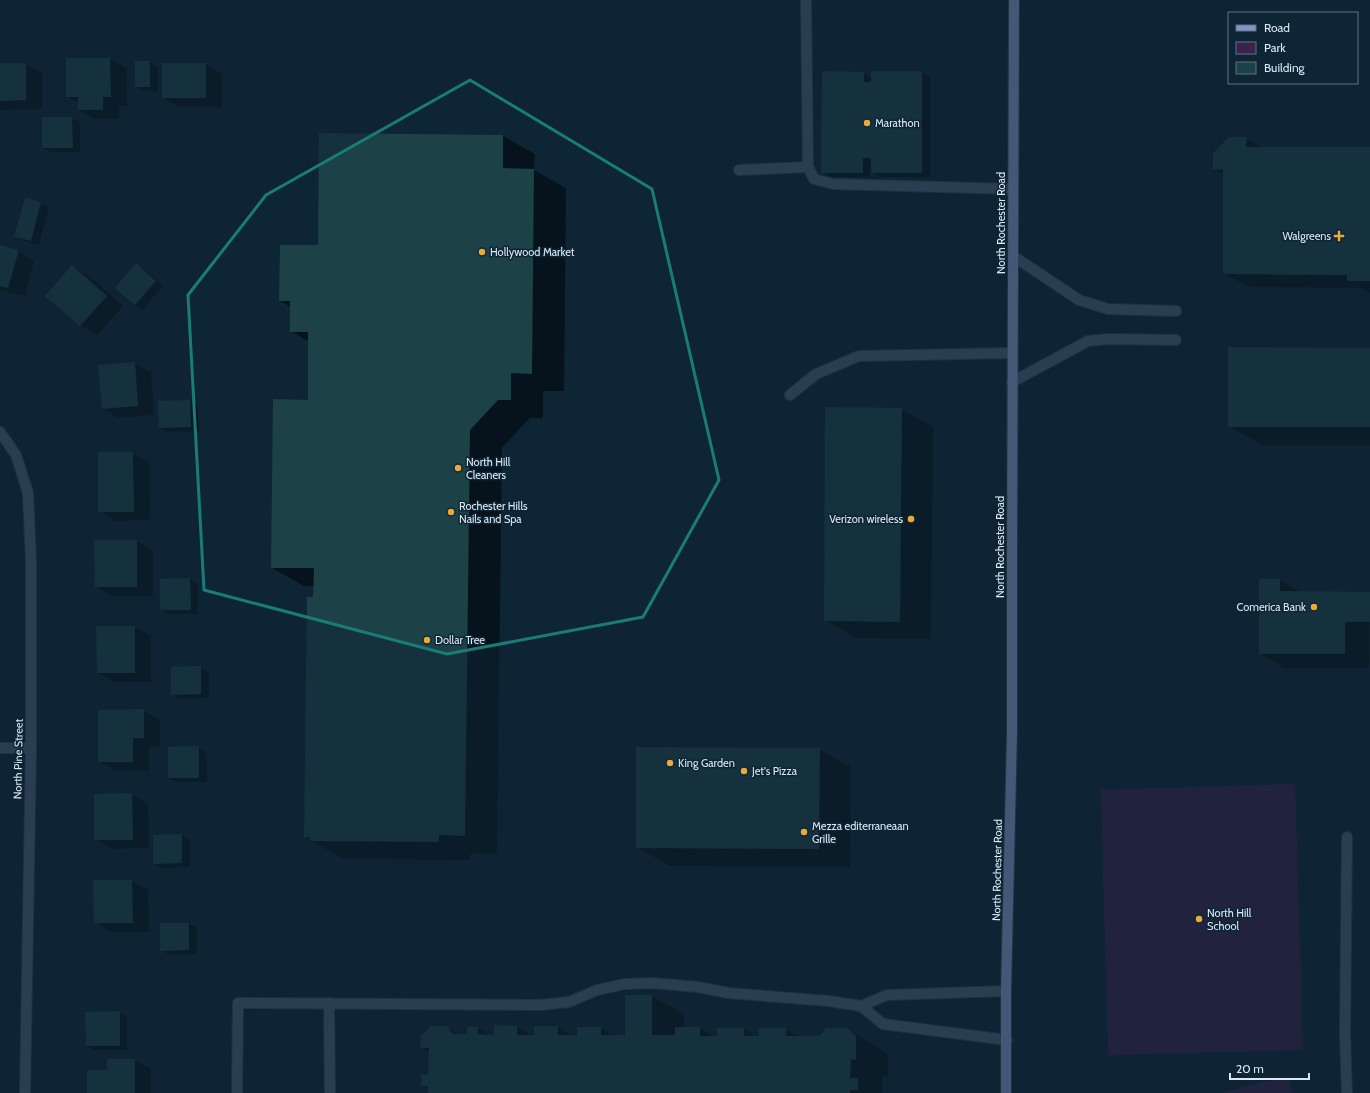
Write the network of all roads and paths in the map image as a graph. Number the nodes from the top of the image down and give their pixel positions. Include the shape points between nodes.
1 (806, 0) edge
2 (1014, 0) edge
3 (808, 167) junction
4 (739, 170) dead end
5 (1013, 189) junction
6 (1013, 256) junction
7 (1176, 311) dead end
8 (1176, 340) dead end
9 (1012, 353) junction
10 (1012, 382) junction
11 (790, 395) dead end
12 (0, 432) edge
13 (0, 748) edge
14 (31, 748) junction
15 (1347, 837) dead end
16 (1006, 991) junction
17 (329, 1003) junction
18 (861, 1006) junction
19 (1007, 1040) junction
20 (26, 1093) edge
21 (237, 1093) edge
22 (330, 1093) edge
23 (1006, 1093) edge
24 (1347, 1093) edge

1 - 3 street
2 - 5 main road, North Rochester Road
3 - 4 street
3 - 5 street via 814,179 833,184
5 - 6 main road, North Rochester Road
6 - 7 street via 1078,300 1108,309
6 - 9 main road, North Rochester Road
8 - 10 street via 1088,341
9 - 10 main road, North Rochester Road
9 - 11 street via 859,356 816,374
10 - 16 main road, North Rochester Road via 1012,732
12 - 14 street, North Pine Street via 16,455 28,493 32,561
13 - 14 street
14 - 20 street, North Pine Street
15 - 24 street
16 - 18 street via 887,995
16 - 19 main road, North Rochester Road
17 - 18 street via 540,1005 569,1002 597,990 625,984 652,983
17 - 21 street via 238,1003
17 - 22 street
18 - 19 street via 883,1024
19 - 23 main road, North Rochester Road

